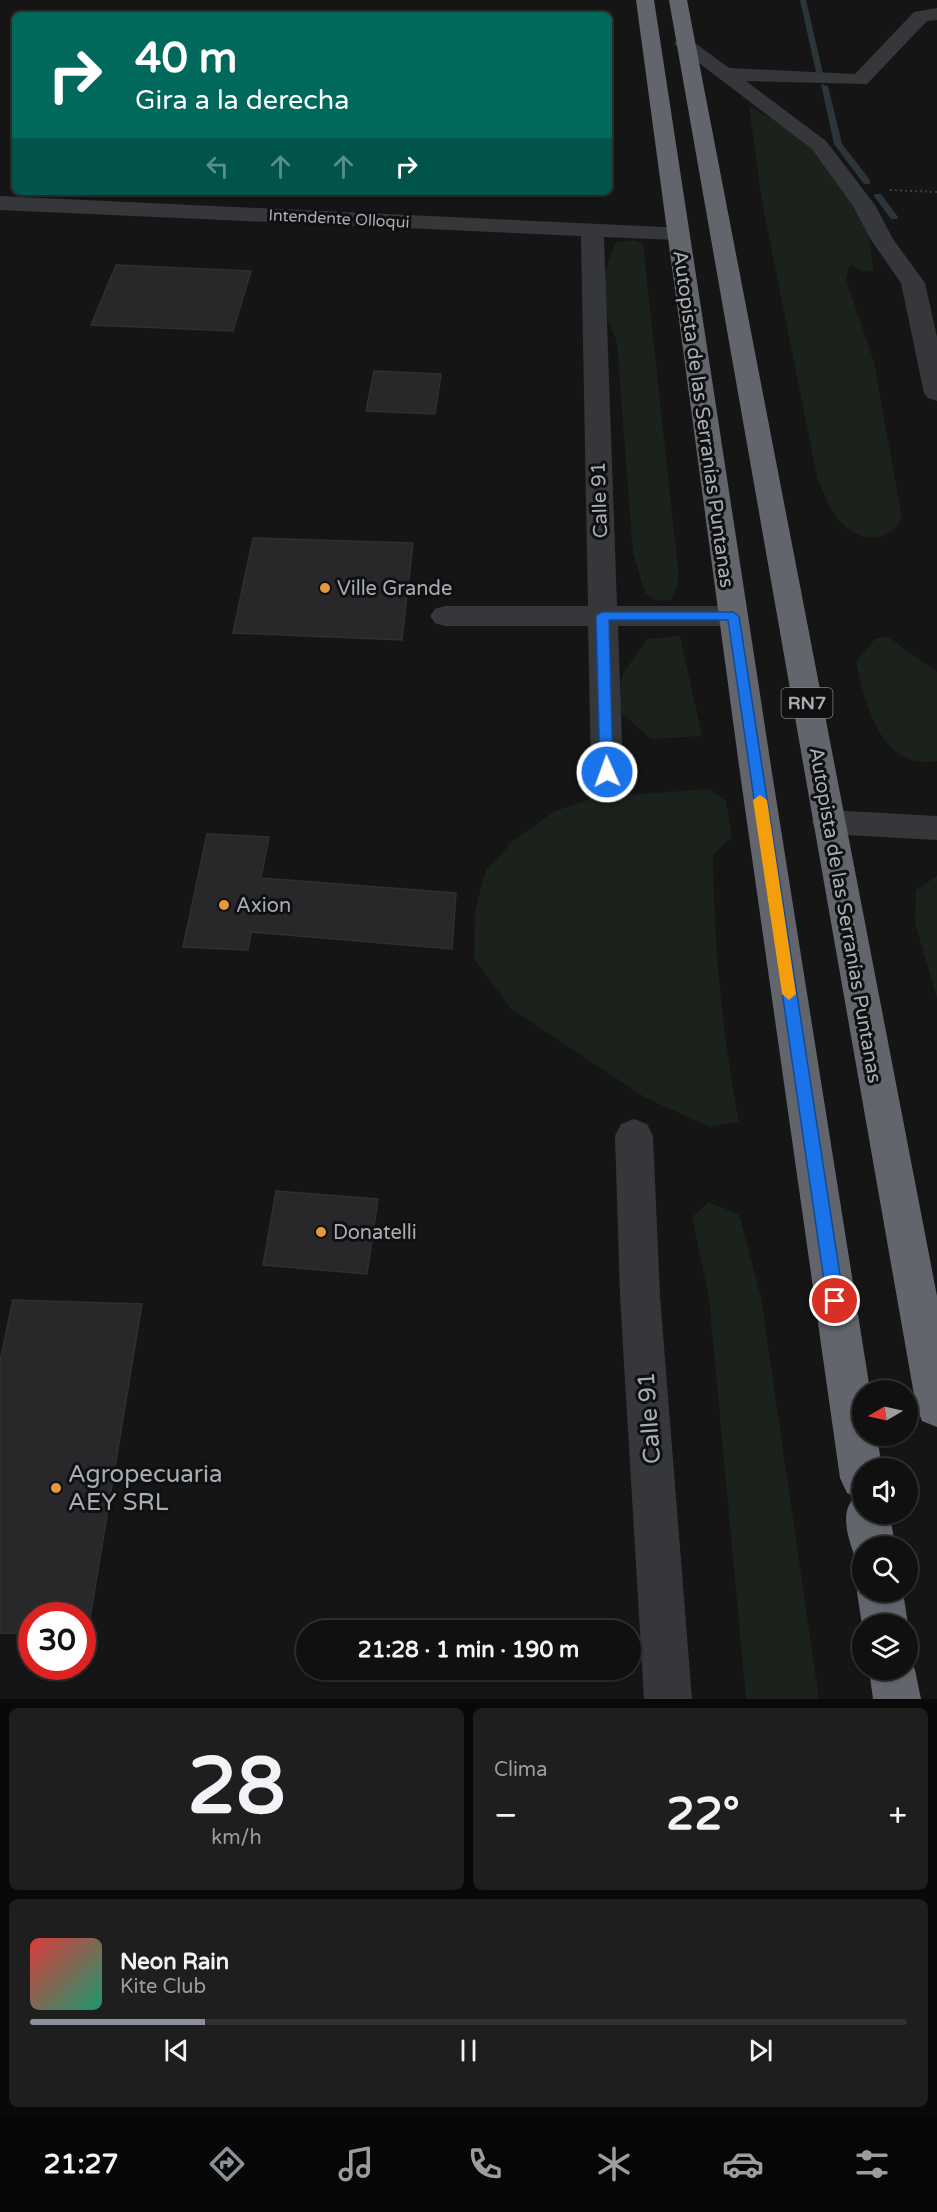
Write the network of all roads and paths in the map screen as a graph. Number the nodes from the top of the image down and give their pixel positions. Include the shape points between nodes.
1 (645, 0) edge
2 (678, 0) edge
3 (929, 15) edge
4 (684, 44) junction
5 (725, 74) junction
6 (0, 203) edge
7 (592, 230) junction
8 (677, 233) junction
9 (937, 393) edge
10 (445, 616) dead end
11 (602, 616) junction
12 (733, 616) junction
13 (607, 772) dead end
14 (828, 822) junction
15 (937, 828) edge
16 (634, 1136) dead end
17 (937, 1406) edge
18 (859, 1458) edge
19 (894, 1680) edge
20 (668, 1699) edge
21 (897, 1699) edge

1 - 8 highway, Autopista de las Serranías Puntanas
2 - 4 highway, Autopista de las Serranías Puntanas / RN7
3 - 5 street via 860,80
4 - 5 street
4 - 14 highway, Autopista de las Serranías Puntanas / RN7
5 - 9 street via 819,145 864,205 882,240 913,283
6 - 7 street, Intendente Olloqui
7 - 8 street, Intendente Olloqui
7 - 11 street, Calle 91
8 - 12 highway, Autopista de las Serranías Puntanas
10 - 11 street
11 - 12 street
11 - 13 street, Calle 91
12 - 18 highway, Autopista de las Serranías Puntanas
14 - 15 street
14 - 17 highway, Autopista de las Serranías Puntanas / RN7
16 - 20 street, Calle 91 via 640,1296
19 - 21 highway

